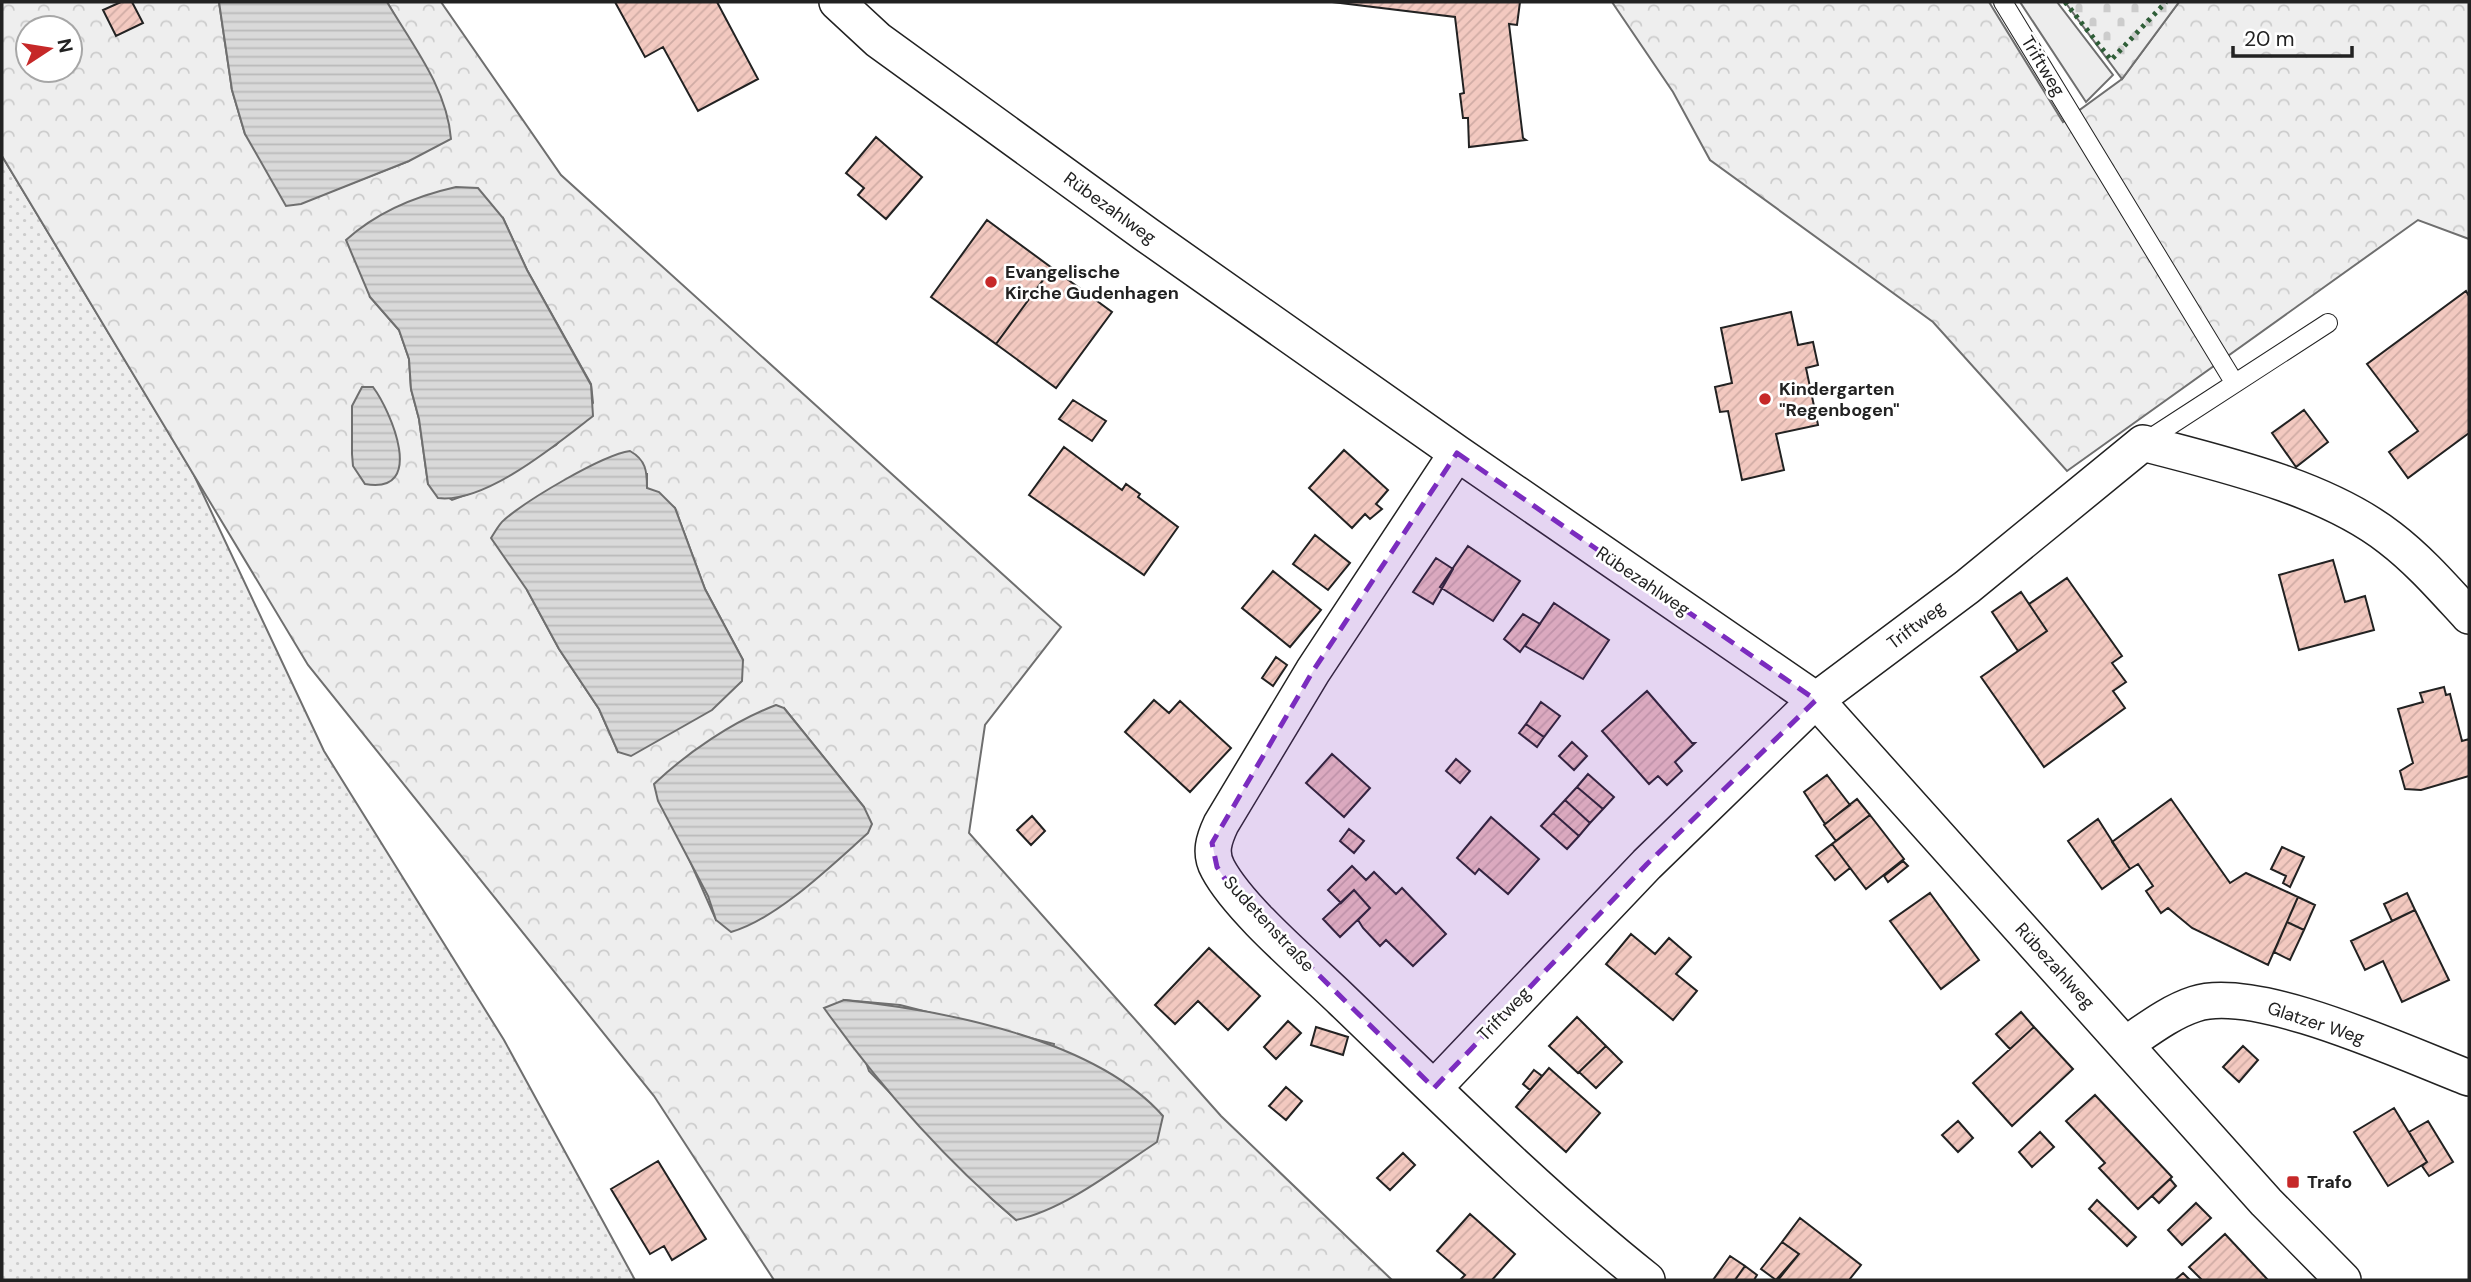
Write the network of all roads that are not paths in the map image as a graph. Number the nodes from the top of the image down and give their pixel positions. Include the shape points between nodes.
1 (837, 2) edge
2 (2003, 2) edge
3 (2328, 323) dead end
4 (2234, 382) junction
5 (2143, 443) junction
6 (1457, 453) junction
7 (2469, 616) edge
8 (1816, 700) junction
9 (2126, 1044) junction
10 (2469, 1078) edge
11 (1434, 1088) junction
12 (1647, 1280) edge
13 (2343, 1280) edge

1 - 6 street, Rübezahlweg via 878,40
2 - 4 lane, Triftweg
3 - 4 lane
4 - 5 lane
5 - 7 street via 2285,485 2360,517 2414,559
5 - 8 street, Triftweg via 1967,587
6 - 8 street, Rübezahlweg
6 - 11 street, Sudetenstraße via 1313,671 1212,843 1217,867 1233,891
8 - 9 street, Rübezahlweg
8 - 11 street, Triftweg via 1647,864
9 - 10 street, Glatzer Weg via 2175,1013 2219,999 2300,1014
9 - 13 street, Rübezahlweg via 2266,1202
11 - 12 street, Sudetenstraße via 1595,1239

